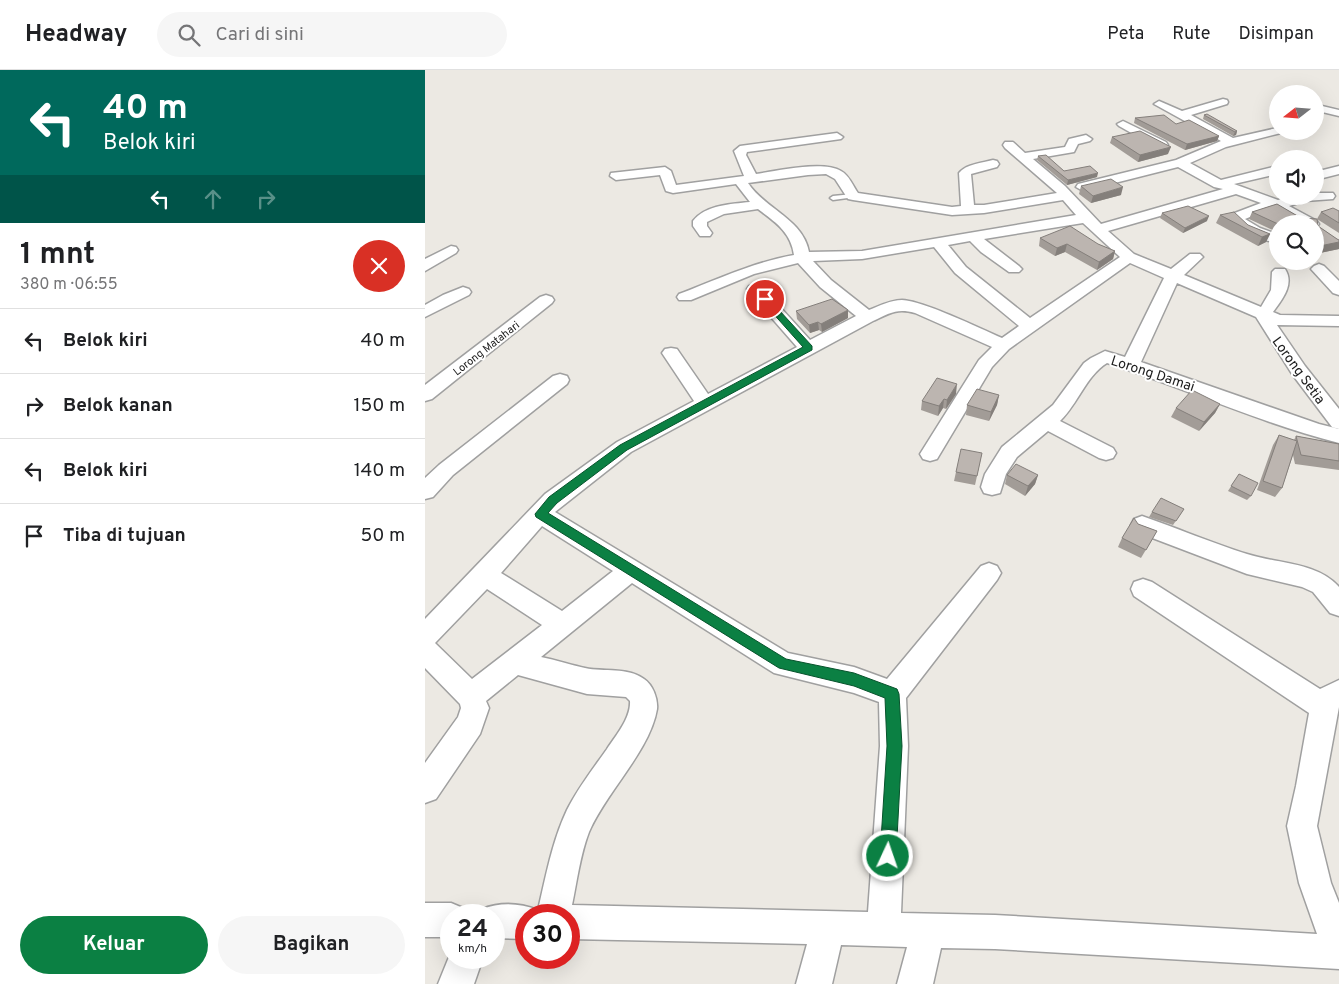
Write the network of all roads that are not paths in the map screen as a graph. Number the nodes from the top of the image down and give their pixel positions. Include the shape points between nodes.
1 (1223, 102) dead end
2 (1159, 104) dead end
3 (1324, 109) edge
4 (1339, 113) edge
5 (1180, 115) junction
6 (1123, 124) dead end
7 (1269, 132) edge
8 (837, 137) dead end
9 (1086, 139) dead end
10 (1231, 142) junction
11 (1009, 145) dead end
12 (1141, 147) edge
13 (818, 156) dead end
14 (1023, 157) junction
15 (1181, 162) junction
16 (993, 164) dead end
17 (1269, 167) edge
18 (827, 170) junction
19 (1339, 170) edge
20 (1324, 174) edge
21 (616, 176) dead end
22 (745, 179) junction
23 (1219, 184) junction
24 (1235, 190) junction
25 (1064, 194) junction
26 (853, 196) junction
27 (1324, 196) edge
28 (1328, 196) dead end
29 (833, 198) dead end
30 (1269, 202) edge
31 (759, 205) junction
32 (1272, 205) edge
33 (1277, 205) edge
34 (968, 210) junction
35 (1295, 215) edge
36 (1086, 218) junction
37 (1098, 229) junction
38 (705, 233) dead end
39 (974, 237) junction
40 (1269, 237) edge
41 (939, 243) junction
42 (451, 250) dead end
43 (1129, 257) junction
44 (1195, 257) dead end
45 (803, 258) junction
46 (425, 266) edge
47 (1014, 269) dead end
48 (1319, 270) dead end
49 (1280, 272) dead end
50 (1172, 277) junction
51 (755, 288) dead end
52 (1339, 290) edge
53 (463, 292) dead end
54 (685, 298) dead end
55 (546, 300) dead end
56 (425, 312) edge
57 (1263, 315) junction
58 (867, 317) junction
59 (1339, 321) edge
60 (1030, 325) junction
61 (1003, 345) junction
62 (808, 348) junction
63 (671, 353) dead end
64 (1131, 364) junction
65 (560, 380) dead end
66 (425, 395) edge
67 (705, 404) junction
68 (1045, 421) junction
69 (1339, 433) edge
70 (1106, 453) dead end
71 (930, 454) dead end
72 (992, 487) dead end
73 (425, 491) edge
74 (540, 514) junction
75 (1142, 525) edge
76 (631, 569) junction
77 (989, 573) dead end
78 (485, 575) junction
79 (1143, 589) dead end
80 (1339, 604) edge
81 (563, 625) junction
82 (425, 636) edge
83 (425, 650) edge
84 (515, 662) junction
85 (892, 694) junction
86 (471, 696) junction
87 (1331, 700) edge
88 (425, 788) edge
89 (556, 904) edge
90 (425, 920) edge
91 (440, 920) edge
92 (580, 922) edge
93 (829, 928) junction
94 (884, 929) junction
95 (929, 930) junction
96 (1339, 948) edge
97 (1339, 952) edge
98 (462, 969) edge
99 (456, 984) edge
100 (814, 984) edge
101 (915, 984) edge

1 - 5 street
2 - 5 street
3 - 4 street
5 - 10 street
6 - 15 street
7 - 10 street
8 - 22 street via 744,149 740,155
9 - 14 street via 1073,142 1071,149
10 - 15 street
11 - 14 street
12 - 15 street
13 - 18 street via 825,162
14 - 25 street
15 - 23 street
15 - 25 street
16 - 34 street via 965,173
17 - 23 street
18 - 22 street
18 - 26 street via 843,177
19 - 20 street
21 - 22 street via 665,171 673,189
22 - 31 street
23 - 24 street
24 - 30 street
24 - 37 street
25 - 34 street
25 - 36 street
26 - 29 lane
26 - 34 street via 952,211
27 - 28 street
31 - 38 street via 706,216 700,221
31 - 45 street via 796,235 803,247
32 - 40 street via 1237,217
33 - 35 street
36 - 37 street
36 - 39 street
37 - 43 street
39 - 41 street
39 - 47 street
41 - 45 street via 862,255 829,254
41 - 60 street via 965,275 1015,317
42 - 46 street
43 - 50 street
43 - 60 street
44 - 50 street
45 - 54 street via 758,268
45 - 58 street via 823,284
48 - 52 street
49 - 57 street via 1283,284
50 - 57 street
50 - 64 street
51 - 62 street
53 - 56 street
55 - 66 street, Lorong Matahari
57 - 59 street via 1277,320
57 - 69 street, Lorong Setia
58 - 61 street via 903,305
58 - 62 street
60 - 61 street
61 - 71 street via 985,364
62 - 67 street
63 - 67 street
64 - 68 street, Lorong Damai via 1107,357 1101,359 1090,368 1060,410
64 - 69 street, Lorong Damai via 1315,430
65 - 73 street via 446,470
67 - 74 street via 624,447 553,500
68 - 70 street
68 - 72 street, Lorong Damai via 1007,453 994,475
74 - 76 street
74 - 78 street
75 - 80 street via 1247,564 1307,578 1322,585
76 - 81 street
76 - 85 street via 783,664 854,680
77 - 85 street
78 - 81 street
78 - 82 street
79 - 87 street
81 - 84 street
83 - 86 street
84 - 86 street
84 - 89 street via 587,681 631,685 643,695 643,712 615,766 582,812
85 - 94 street via 894,746
86 - 88 street via 475,708 470,724
87 - 96 street via 1302,826 1315,883
90 - 91 street
92 - 93 street
93 - 94 street
93 - 100 street
94 - 95 street
95 - 97 street
95 - 101 street
98 - 99 street

